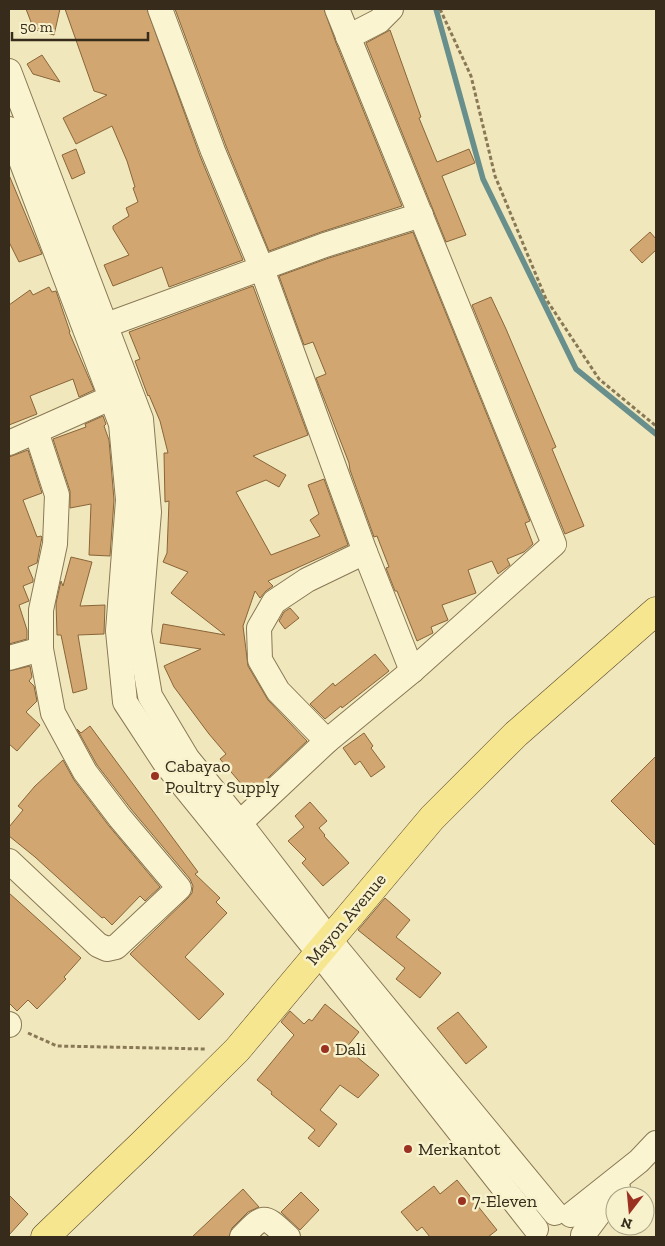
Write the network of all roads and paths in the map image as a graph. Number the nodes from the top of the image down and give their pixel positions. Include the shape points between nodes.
1 (160, 9) edge
2 (337, 9) edge
3 (392, 9) edge
4 (440, 9) edge
5 (348, 37) junction
6 (9, 71) edge
7 (9, 129) edge
8 (421, 215) junction
9 (262, 270) junction
10 (96, 329) junction
11 (120, 393) junction
12 (656, 426) edge
13 (36, 431) junction
14 (9, 443) edge
15 (366, 552) junction
16 (656, 611) edge
17 (41, 649) junction
18 (9, 658) edge
19 (412, 671) junction
20 (327, 741) junction
21 (233, 830) junction
22 (9, 861) edge
23 (324, 946) junction
24 (25, 1032) dead end
25 (237, 1050) junction
26 (656, 1143) edge
27 (639, 1160) junction
28 (563, 1214) junction
29 (535, 1233) edge
30 (583, 1236) edge
31 (45, 1237) edge
32 (242, 1237) edge
33 (288, 1237) edge

1 - 9 street
2 - 5 street
3 - 5 street via 379,21
4 - 12 path via 471,76 495,176 546,299 599,379
5 - 8 street
6 - 10 street
7 - 10 street
8 - 9 street via 325,245
8 - 19 street via 554,544
9 - 10 street
9 - 15 street
10 - 11 street
11 - 13 street
11 - 21 street via 128,500 118,631 125,702 165,763
13 - 14 street
13 - 17 street via 56,495 55,544 42,610
15 - 19 street
15 - 20 street via 307,580 274,602 259,628 260,660 278,691
16 - 23 main road, Mayon Avenue via 516,734 432,818
17 - 18 street
17 - 22 street via 53,713 85,772 179,888 116,947 107,949 98,945
19 - 20 street
20 - 21 street
21 - 23 street
23 - 25 main road, Mayon Avenue
23 - 28 street
23 - 29 street
24 - 25 path via 57,1046
25 - 31 main road, Mayon Avenue
26 - 27 street
27 - 28 street
27 - 30 street
28 - 29 street via 547,1216
28 - 30 street via 581,1227
32 - 33 street via 258,1220 267,1220

